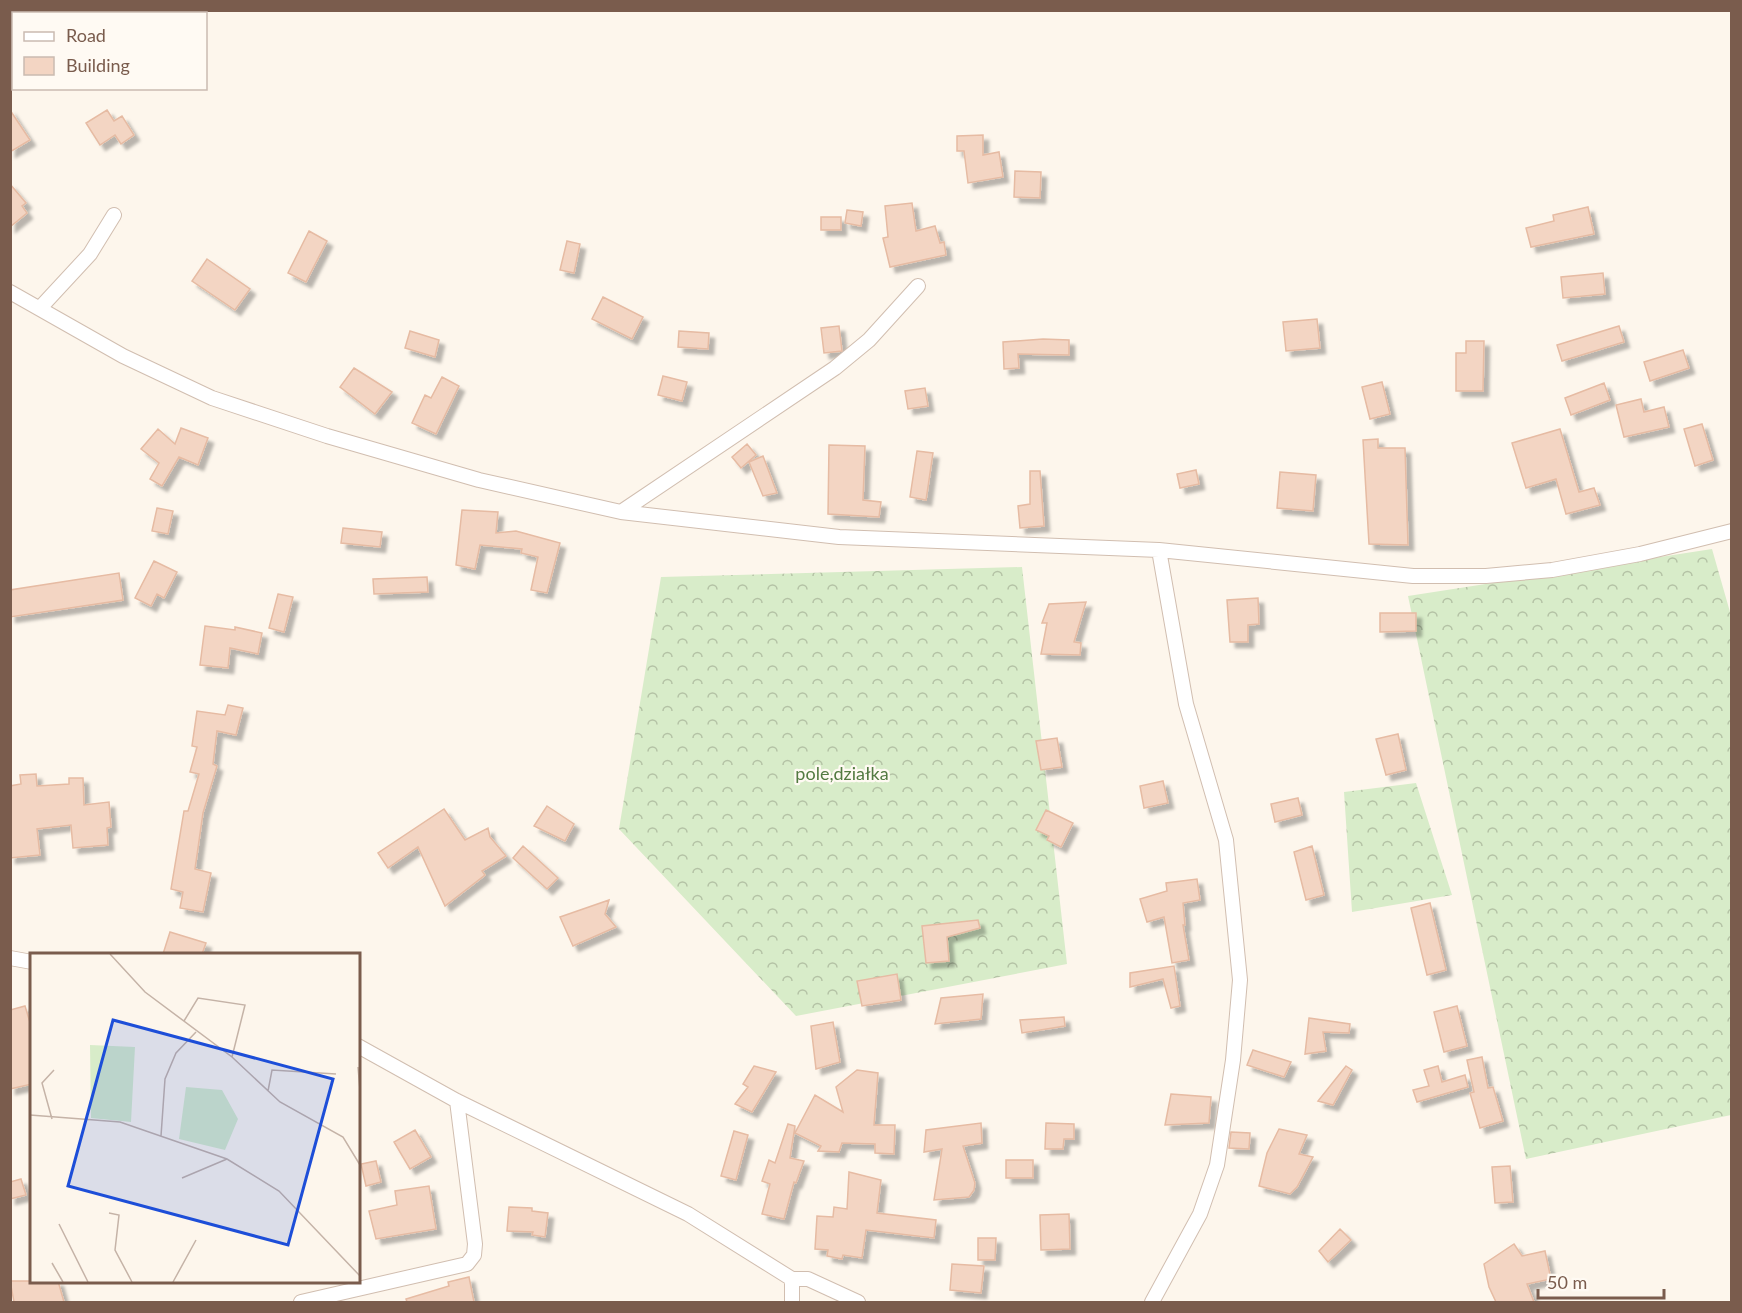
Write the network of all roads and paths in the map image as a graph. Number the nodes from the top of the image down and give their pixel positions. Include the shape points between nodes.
1 (114, 215) dead end
2 (918, 286) dead end
3 (10, 292) edge
4 (40, 308) junction
5 (621, 512) junction
6 (1731, 531) edge
7 (1159, 550) junction
8 (10, 958) edge
9 (30, 962) edge
10 (360, 1047) edge
11 (457, 1101) junction
12 (792, 1280) junction
13 (301, 1302) edge
14 (792, 1302) edge
15 (858, 1302) edge
16 (1152, 1302) edge

1 - 4 street via 90,254
2 - 5 street via 869,340 836,368
3 - 4 street
4 - 5 street via 123,356 212,398 479,480
5 - 7 street via 839,537
6 - 7 street via 1640,554 1552,570 1486,576 1413,576
7 - 16 street via 1186,704 1222,821 1229,857 1240,980 1217,1166 1200,1214
8 - 9 street
10 - 11 street
11 - 12 street via 688,1214
11 - 13 street via 471,1198 475,1250 472,1259 467,1264
12 - 14 street
12 - 15 street via 808,1280

